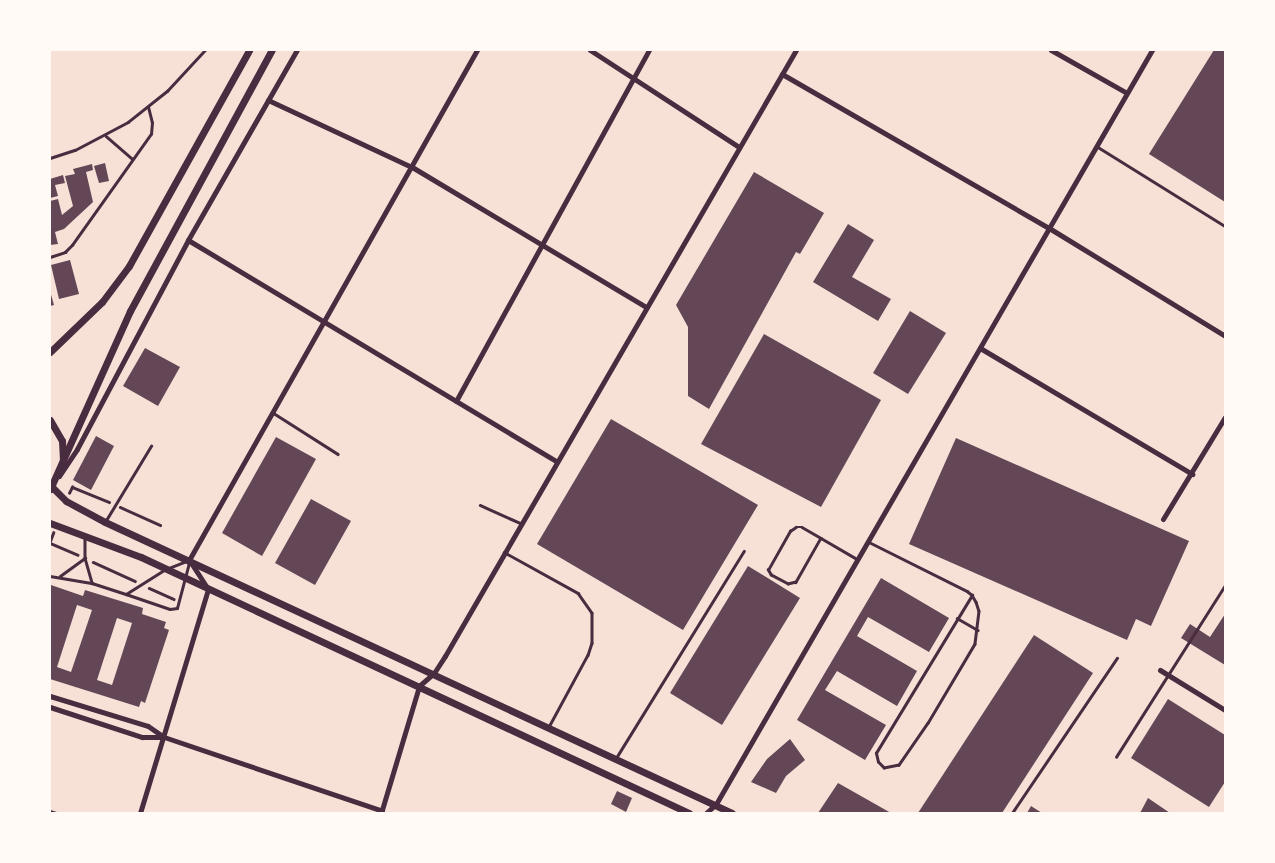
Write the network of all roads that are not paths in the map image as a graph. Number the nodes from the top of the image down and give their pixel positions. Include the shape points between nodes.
1 (205, 50) edge
2 (248, 50) edge
3 (272, 50) edge
4 (298, 50) edge
5 (477, 50) edge
6 (590, 50) edge
7 (649, 50) edge
8 (796, 50) edge
9 (1051, 50) edge
10 (1152, 50) edge
11 (782, 74) junction
12 (634, 77) junction
13 (1127, 93) junction
14 (268, 100) junction
15 (148, 107) junction
16 (106, 136) junction
17 (1096, 146) junction
18 (739, 147) junction
19 (50, 158) edge
20 (132, 159) junction
21 (412, 167) junction
22 (1225, 226) edge
23 (1049, 228) junction
24 (188, 240) junction
25 (542, 245) junction
26 (50, 257) edge
27 (646, 306) junction
28 (322, 321) junction
29 (1225, 336) edge
30 (980, 348) junction
31 (50, 352) edge
32 (456, 402) junction
33 (271, 412) junction
34 (1225, 417) edge
35 (50, 420) edge
36 (151, 446) dead end
37 (338, 454) dead end
38 (63, 460) junction
39 (556, 461) junction
40 (1192, 474) junction
41 (52, 485) edge
42 (480, 505) dead end
43 (1163, 519) dead end
44 (105, 522) junction
45 (50, 523) edge
46 (520, 523) junction
47 (85, 534) junction
48 (821, 538) junction
49 (868, 542) junction
50 (503, 551) junction
51 (744, 552) dead end
52 (85, 558) junction
53 (189, 560) junction
54 (857, 560) junction
55 (166, 569) junction
56 (50, 576) edge
57 (60, 576) junction
58 (186, 579) junction
59 (92, 583) junction
60 (1225, 585) edge
61 (208, 589) junction
62 (126, 594) junction
63 (972, 596) junction
64 (958, 618) junction
65 (978, 630) junction
66 (1117, 658) dead end
67 (1160, 670) dead end
68 (434, 673) junction
69 (1168, 675) junction
70 (419, 686) junction
71 (50, 696) edge
72 (50, 707) edge
73 (1225, 710) edge
74 (549, 727) junction
75 (164, 737) junction
76 (1116, 757) dead end
77 (616, 758) junction
78 (716, 804) junction
79 (50, 811) edge
80 (382, 812) edge
81 (56, 813) edge
82 (140, 813) edge
83 (689, 813) edge
84 (706, 813) edge
85 (732, 813) edge
86 (1012, 813) edge

1 - 15 lane
2 - 31 main road via 129,266 102,302
3 - 38 main road via 130,312
4 - 14 street
5 - 21 street
6 - 12 street
7 - 12 street
8 - 11 street
9 - 13 street
10 - 13 street
11 - 18 street
11 - 23 street
12 - 18 street
12 - 25 street
13 - 17 street
14 - 21 street
14 - 24 street
15 - 16 lane
15 - 20 lane via 151,134
16 - 19 lane
16 - 20 lane
17 - 22 lane
17 - 23 street
18 - 27 street
20 - 26 lane via 72,245 65,252
21 - 25 street
21 - 28 street
23 - 29 street
23 - 30 street
24 - 28 street
24 - 41 street via 77,449
25 - 27 street
25 - 32 street
27 - 39 street
28 - 32 street
28 - 33 street
30 - 40 street
30 - 49 street
32 - 39 street
33 - 37 lane
33 - 53 street
34 - 40 street
35 - 38 main road via 62,441
36 - 44 lane
38 - 41 main road
39 - 46 street
40 - 43 street
41 - 44 main road via 70,504
42 - 46 lane
44 - 53 main road
45 - 47 main road
46 - 50 street
47 - 52 lane
47 - 55 main road
48 - 48 lane via 796,582 788,584 771,576 768,570 790,531 802,527
48 - 54 lane
49 - 54 street
49 - 63 lane
50 - 68 street
50 - 74 lane via 578,593 592,613 592,643 588,655
51 - 77 lane
52 - 57 lane
52 - 59 lane
53 - 55 lane
53 - 58 lane
53 - 61 street
53 - 68 main road
54 - 78 street
55 - 58 main road
55 - 62 lane
56 - 57 lane
57 - 59 lane
58 - 61 main road
58 - 62 lane via 177,608 170,609
59 - 62 lane
60 - 69 lane
61 - 70 main road
61 - 75 street
63 - 64 lane
63 - 65 lane via 980,611
64 - 65 lane
64 - 65 lane via 876,753 884,768 899,765 928,723 975,644
66 - 86 lane
67 - 69 street
68 - 70 street
68 - 74 main road
69 - 73 street
69 - 76 lane
70 - 80 street
70 - 83 main road
71 - 75 street via 148,726
72 - 75 street via 142,737
74 - 77 main road
75 - 80 street
75 - 82 street
77 - 78 main road
78 - 84 street
78 - 85 main road
79 - 81 lane

